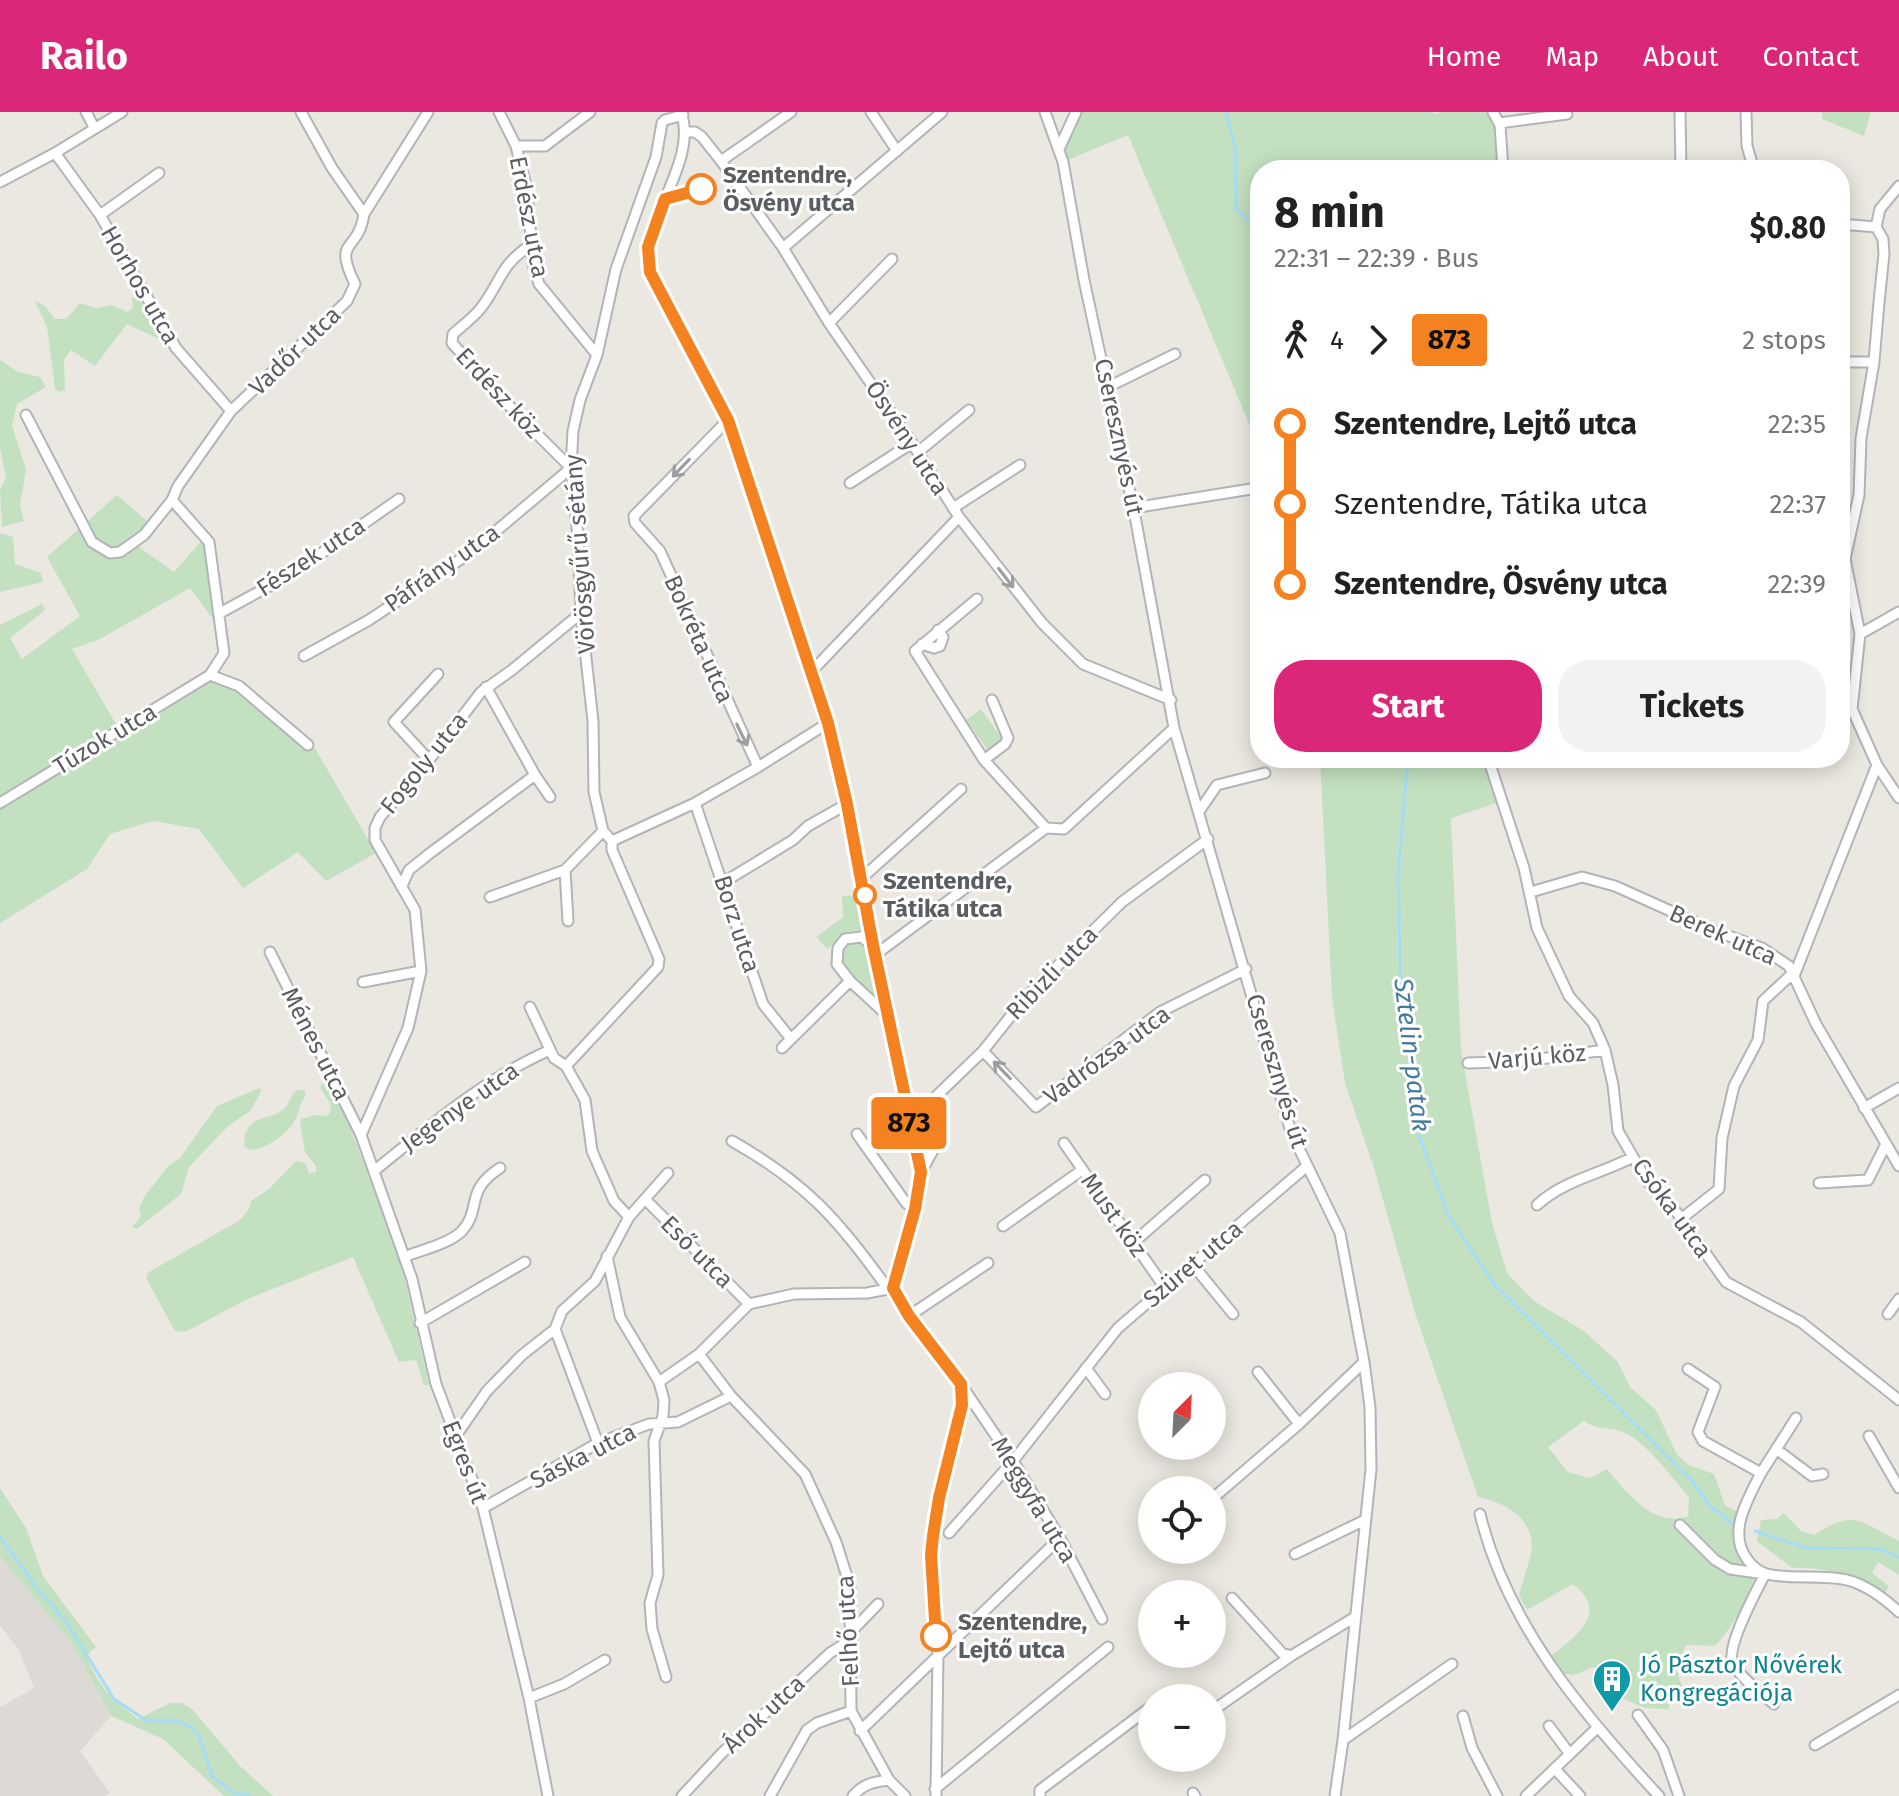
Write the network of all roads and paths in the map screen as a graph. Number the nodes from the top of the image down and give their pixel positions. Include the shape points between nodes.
1 (86, 112) edge
2 (122, 112) edge
3 (301, 112) edge
4 (428, 112) edge
5 (499, 112) edge
6 (590, 112) edge
7 (791, 112) edge
8 (871, 112) edge
9 (942, 112) edge
10 (1045, 112) edge
11 (1076, 112) edge
12 (1493, 112) edge
13 (1680, 112) edge
14 (1746, 112) edge
15 (682, 114) edge
16 (1567, 114) edge
17 (1499, 123) junction
18 (94, 127) junction
19 (685, 132) junction
20 (516, 146) junction
21 (1059, 149) junction
22 (897, 151) junction
23 (55, 153) junction
24 (1502, 160) edge
25 (1681, 160) edge
26 (1751, 160) edge
27 (721, 161) junction
28 (159, 173) dead end
29 (0, 182) edge
30 (1899, 188) edge
31 (364, 214) junction
32 (100, 215) junction
33 (1850, 225) edge
34 (1876, 227) junction
35 (532, 244) junction
36 (783, 248) junction
37 (892, 259) dead end
38 (829, 323) junction
39 (1175, 354) dead end
40 (597, 355) junction
41 (1850, 362) edge
42 (1874, 362) junction
43 (1108, 387) junction
44 (969, 410) dead end
45 (231, 411) junction
46 (26, 415) dead end
47 (728, 420) junction
48 (912, 443) junction
49 (918, 452) junction
50 (1020, 465) dead end
51 (571, 468) junction
52 (850, 483) dead end
53 (1250, 489) edge
54 (399, 499) dead end
55 (172, 500) junction
56 (1133, 508) junction
57 (956, 512) junction
58 (1850, 536) edge
59 (1850, 584) edge
60 (977, 599) dead end
61 (1899, 612) edge
62 (220, 613) junction
63 (581, 613) junction
64 (1860, 634) junction
65 (304, 656) dead end
66 (812, 671) junction
67 (438, 674) dead end
68 (210, 675) junction
69 (486, 687) junction
70 (992, 700) dead end
71 (1171, 700) junction
72 (1852, 709) joint
73 (828, 723) junction
74 (1174, 728) junction
75 (308, 745) dead end
76 (429, 760) junction
77 (984, 760) junction
78 (1877, 765) junction
79 (758, 767) junction
80 (1491, 768) edge
81 (1265, 773) dead end
82 (535, 775) junction
83 (961, 789) dead end
84 (550, 797) dead end
85 (1899, 798) edge
86 (0, 803) edge
87 (695, 803) junction
88 (847, 804) junction
89 (1200, 810) junction
90 (1046, 828) junction
91 (603, 831) junction
92 (1208, 839) junction
93 (612, 841) junction
94 (565, 870) junction
95 (862, 878) junction
96 (724, 882) junction
97 (402, 886) junction
98 (1531, 892) junction
99 (490, 897) dead end
100 (568, 921) dead end
101 (874, 950) junction
102 (270, 952) dead end
103 (1246, 969) junction
104 (421, 971) junction
105 (1793, 974) junction
106 (850, 981) junction
107 (363, 982) dead end
108 (530, 1007) dead end
109 (888, 1016) junction
110 (791, 1039) junction
111 (782, 1048) dead end
112 (550, 1050) junction
113 (1605, 1050) junction
114 (983, 1051) junction
115 (1468, 1063) dead end
116 (566, 1066) junction
117 (1899, 1088) edge
118 (1864, 1108) junction
119 (908, 1117) junction
120 (857, 1134) dead end
121 (942, 1134) dead end
122 (361, 1135) junction
123 (732, 1141) dead end
124 (1064, 1143) dead end
125 (1885, 1146) junction
126 (1633, 1157) junction
127 (1307, 1166) junction
128 (1899, 1166) edge
129 (500, 1168) dead end
130 (1082, 1170) junction
131 (374, 1171) junction
132 (921, 1172) junction
133 (668, 1173) dead end
134 (1205, 1180) dead end
135 (1819, 1183) dead end
136 (645, 1199) junction
137 (1537, 1205) dead end
138 (915, 1209) junction
139 (629, 1217) junction
140 (1681, 1219) junction
141 (1003, 1226) dead end
142 (1134, 1242) junction
143 (607, 1256) junction
144 (404, 1257) junction
145 (525, 1262) dead end
146 (988, 1263) dead end
147 (1193, 1265) junction
148 (891, 1288) junction
149 (1165, 1288) junction
150 (1899, 1299) edge
151 (749, 1304) junction
152 (1233, 1314) dead end
153 (1888, 1314) dead end
154 (909, 1316) junction
155 (420, 1323) junction
156 (555, 1329) junction
157 (699, 1354) junction
158 (1364, 1362) junction
159 (1086, 1368) junction
160 (1688, 1369) dead end
161 (1258, 1372) dead end
162 (659, 1382) junction
163 (961, 1384) junction
164 (1105, 1394) dead end
165 (731, 1396) junction
166 (1899, 1400) edge
167 (1796, 1418) dead end
168 (661, 1424) junction
169 (1299, 1424) junction
170 (1869, 1436) dead end
171 (455, 1437) junction
172 (598, 1443) junction
173 (1776, 1449) junction
174 (1013, 1461) junction
175 (1761, 1473) junction
176 (1823, 1474) dead end
177 (1226, 1487) edge
178 (1899, 1488) edge
179 (483, 1508) junction
180 (1480, 1514) dead end
181 (1365, 1520) junction
182 (1680, 1525) dead end
183 (949, 1533) dead end
184 (1060, 1538) junction
185 (1295, 1554) dead end
186 (1765, 1574) junction
187 (1232, 1598) dead end
188 (878, 1604) dead end
189 (1899, 1612) edge
190 (1355, 1617) junction
191 (1102, 1619) dead end
192 (852, 1636) junction
193 (1108, 1647) dead end
194 (938, 1654) junction
195 (1291, 1656) junction
196 (605, 1660) dead end
197 (1452, 1664) dead end
198 (666, 1677) dead end
199 (1899, 1695) edge
200 (529, 1698) junction
201 (1226, 1701) edge
202 (1774, 1704) dead end
203 (851, 1711) junction
204 (1638, 1715) dead end
205 (1138, 1716) edge
206 (1463, 1716) dead end
207 (1549, 1726) dead end
208 (1597, 1728) junction
209 (860, 1731) junction
210 (1343, 1740) junction
211 (1815, 1745) dead end
212 (1569, 1753) junction
213 (1555, 1769) junction
214 (889, 1780) junction
215 (935, 1793) edge
216 (548, 1796) edge
217 (682, 1796) edge
218 (770, 1796) edge
219 (853, 1796) edge
220 (905, 1796) edge
221 (1040, 1796) edge
222 (1335, 1796) edge
223 (1497, 1796) edge
224 (1526, 1796) edge
225 (1580, 1796) edge
226 (1659, 1796) edge
227 (1679, 1796) edge

1 - 18 street
2 - 18 street
3 - 31 street
4 - 31 street, Vadőr utca
5 - 20 street, Erdész utca
6 - 20 street via 545,146
7 - 27 street
8 - 22 street
9 - 22 street
10 - 21 street, Cseresznyés út
11 - 21 street
12 - 17 street
13 - 25 street
14 - 26 street
15 - 19 street
15 - 40 street, Vörösgyűrű sétány via 662,123 656,157 616,269
16 - 17 street
17 - 24 street
18 - 23 street
19 - 27 street, Ösvény utca via 702,137
19 - 47 street via 648,261
20 - 35 street, Erdész utca
21 - 43 street, Cseresznyés út
22 - 36 street
23 - 29 street
23 - 32 street, Horhos utca
27 - 36 street, Ösvény utca
28 - 32 street
30 - 34 street via 1880,209
31 - 45 street, Vadőr utca via 361,231 346,248 344,261 355,284 347,301
32 - 45 street, Horhos utca via 176,348
33 - 34 street
34 - 42 street via 1884,254
35 - 40 street, Erdész utca via 539,284
35 - 51 street, Erdész köz via 501,271 480,309 453,334 452,343
36 - 38 street, Ösvény utca
37 - 38 street
38 - 48 street, Ösvény utca
39 - 43 street
40 - 51 street, Vörösgyűrű sétány via 580,400
41 - 42 street
42 - 58 street
43 - 56 street, Cseresznyés út
44 - 49 street
45 - 55 street, Vadőr utca
46 - 55 street, Vadőr utca via 84,531 110,553 144,535
47 - 66 street
47 -> 79 street, Bokréta utca via 634,516 660,551
48 - 49 street, Ösvény utca
48 - 52 street
49 - 57 street, Ösvény utca
50 - 57 street
51 - 63 street, Vörösgyűrű sétány
51 - 65 street, Páfrány utca via 470,553
53 - 56 street
54 - 62 street, Fészek utca via 293,573
55 - 62 street via 209,542
56 - 71 street, Cseresznyés út
57 - 66 street
57 -> 71 street, Ösvény utca via 1042,623 1083,664
59 - 64 street
60 - 77 street via 915,651
61 - 64 street
62 - 68 street via 225,648
63 - 69 street, Fogoly utca
63 - 91 street, Vörösgyűrű sétány via 593,721 594,792
64 - 72 street
66 - 73 street
67 - 76 street via 394,722
68 - 75 street via 239,686
68 - 86 street, Túzok utca
69 - 76 street, Fogoly utca
69 - 82 street
70 - 77 street via 1008,738
71 - 74 street, Cseresznyés út
72 - 78 street
73 - 79 street
73 - 88 street
74 - 89 street, Cseresznyés út
74 - 90 street via 1072,823 1064,829
76 - 97 street, Fogoly utca via 375,828 375,840
77 - 90 street
78 - 85 street
78 - 105 street
79 - 87 street
80 - 98 street, Csóka utca
81 - 89 street via 1217,785
82 - 84 street
82 - 97 street via 409,870
83 - 95 street
87 - 93 street
87 - 96 street, Borz utca
88 - 95 street
88 - 96 street
89 - 92 street, Cseresznyés út
90 - 101 street
91 - 93 street, Vörösgyűrű sétány
91 - 94 street
92 - 103 street, Cseresznyés út
92 - 114 street, Ribizli utca via 1122,902 1017,1007
93 - 116 street, Vörösgyűrű sétány via 658,967
94 - 99 street
94 - 100 street
95 - 101 street
96 - 110 street, Borz utca via 763,1004
97 - 104 street, Fogoly utca via 415,910
98 - 105 street, Berek utca via 1582,877 1615,886 1762,948
98 - 113 street, Csóka utca via 1537,928 1549,955
101 - 106 street via 861,937 840,943 837,964
101 - 109 street
102 - 122 street, Ménes utca
103 -> 114 street, Vadrózsa utca via 1160,1012 1036,1107
103 - 127 street, Cseresznyés út via 1291,1132
104 - 107 street
104 - 122 street, Fogoly utca via 408,1028
105 - 118 street, Berek utca
105 - 140 street via 1763,1001 1758,1040 1734,1086 1722,1138 1719,1189
106 - 109 street
106 - 110 street
108 - 112 street
109 - 119 street
110 - 111 street
112 - 116 street
112 - 131 street, Jegenye utca via 500,1074
113 - 115 street, Varjú köz
113 - 126 street, Csóka utca via 1618,1131
114 - 119 street, Ribizli utca
116 - 139 street via 585,1100 589,1139 604,1180
117 - 118 street
118 - 125 street, Berek utca
119 - 132 street
120 - 138 street
121 - 132 street
122 - 131 street, Egres út
123 - 148 street, Meggyfa utca via 804,1189
124 - 130 street, Must köz
125 - 128 street, Berek utca
125 - 135 street via 1868,1180
126 - 137 street via 1554,1190
126 - 140 street, Csóka utca
127 - 147 street, Szüret utca
127 - 158 street, Cseresznyés út via 1340,1233
129 - 144 street via 480,1185 460,1232
130 - 141 street
130 - 142 street, Must köz
131 - 144 street, Egres út
132 - 138 street
133 - 136 street
134 - 142 street
136 - 139 street
136 - 151 street, Eső utca
138 - 148 street
139 - 143 street
140 - 166 street, Csóka utca via 1726,1282 1801,1322
142 - 149 street, Must köz
143 - 156 street via 595,1281 562,1311
143 - 162 street via 620,1317
144 - 155 street, Egres út
145 - 155 street
146 - 154 street
147 - 149 street, Szüret utca
147 - 152 street
148 - 151 street via 794,1294
148 - 154 street, Meggyfa utca
149 - 159 street, Szüret utca via 1118,1328
150 - 153 street
151 - 157 street
154 - 163 street, Meggyfa utca
155 - 171 street, Egres út
156 - 171 street via 487,1391
156 - 172 street
157 - 162 street
157 - 165 street, Felhő utca
158 - 169 street
158 - 181 street, Cseresznyés út via 1371,1469
159 - 164 street
159 - 174 street, Szüret utca
160 - 175 street via 1715,1387 1698,1432 1703,1441
161 - 169 street
162 - 168 street via 664,1400
163 - 174 street, Meggyfa utca
163 - 194 street via 962,1405 931,1555
165 - 168 street, Sáska utca via 678,1422
165 - 192 street, Felhő utca via 805,1474 845,1564
167 - 173 street
168 - 172 street, Sáska utca
168 - 198 street via 654,1441 658,1575 650,1603
169 - 177 street
170 - 178 street
171 - 179 street, Egres út
172 - 179 street, Sáska utca
173 - 175 street
173 - 176 street via 1812,1476
174 - 183 street, Szüret utca
174 - 184 street, Meggyfa utca
175 - 186 street via 1743,1511 1740,1538 1746,1558
179 - 200 street, Egres út
180 - 208 street via 1505,1587 1550,1666
181 - 185 street
181 - 190 street, Cseresznyés út
182 - 186 street via 1722,1565
184 - 191 street, Meggyfa utca
184 - 194 street
186 - 189 street via 1849,1580
186 - 202 street via 1731,1658
187 - 195 street via 1282,1653
188 - 192 street, Árok utca
190 - 195 street
190 - 210 street, Cseresznyés út
192 - 203 street, Felhő utca
192 - 217 street, Árok utca
193 - 215 street
194 - 209 street
194 - 215 street
195 - 201 street
196 - 200 street
197 - 210 street
199 - 211 street
200 - 216 street, Egres út
203 - 209 street, Felhő utca
203 - 218 street via 807,1730
204 - 227 street via 1663,1750
205 - 221 street via 1040,1790
206 - 223 street via 1472,1748
207 - 212 street
208 - 212 street
208 - 226 street
209 - 214 street, Felhő utca
210 - 222 street, Cseresznyés út
212 - 213 street
213 - 224 street
213 - 225 street
214 - 219 street via 860,1787
214 - 220 street, Felhő utca

